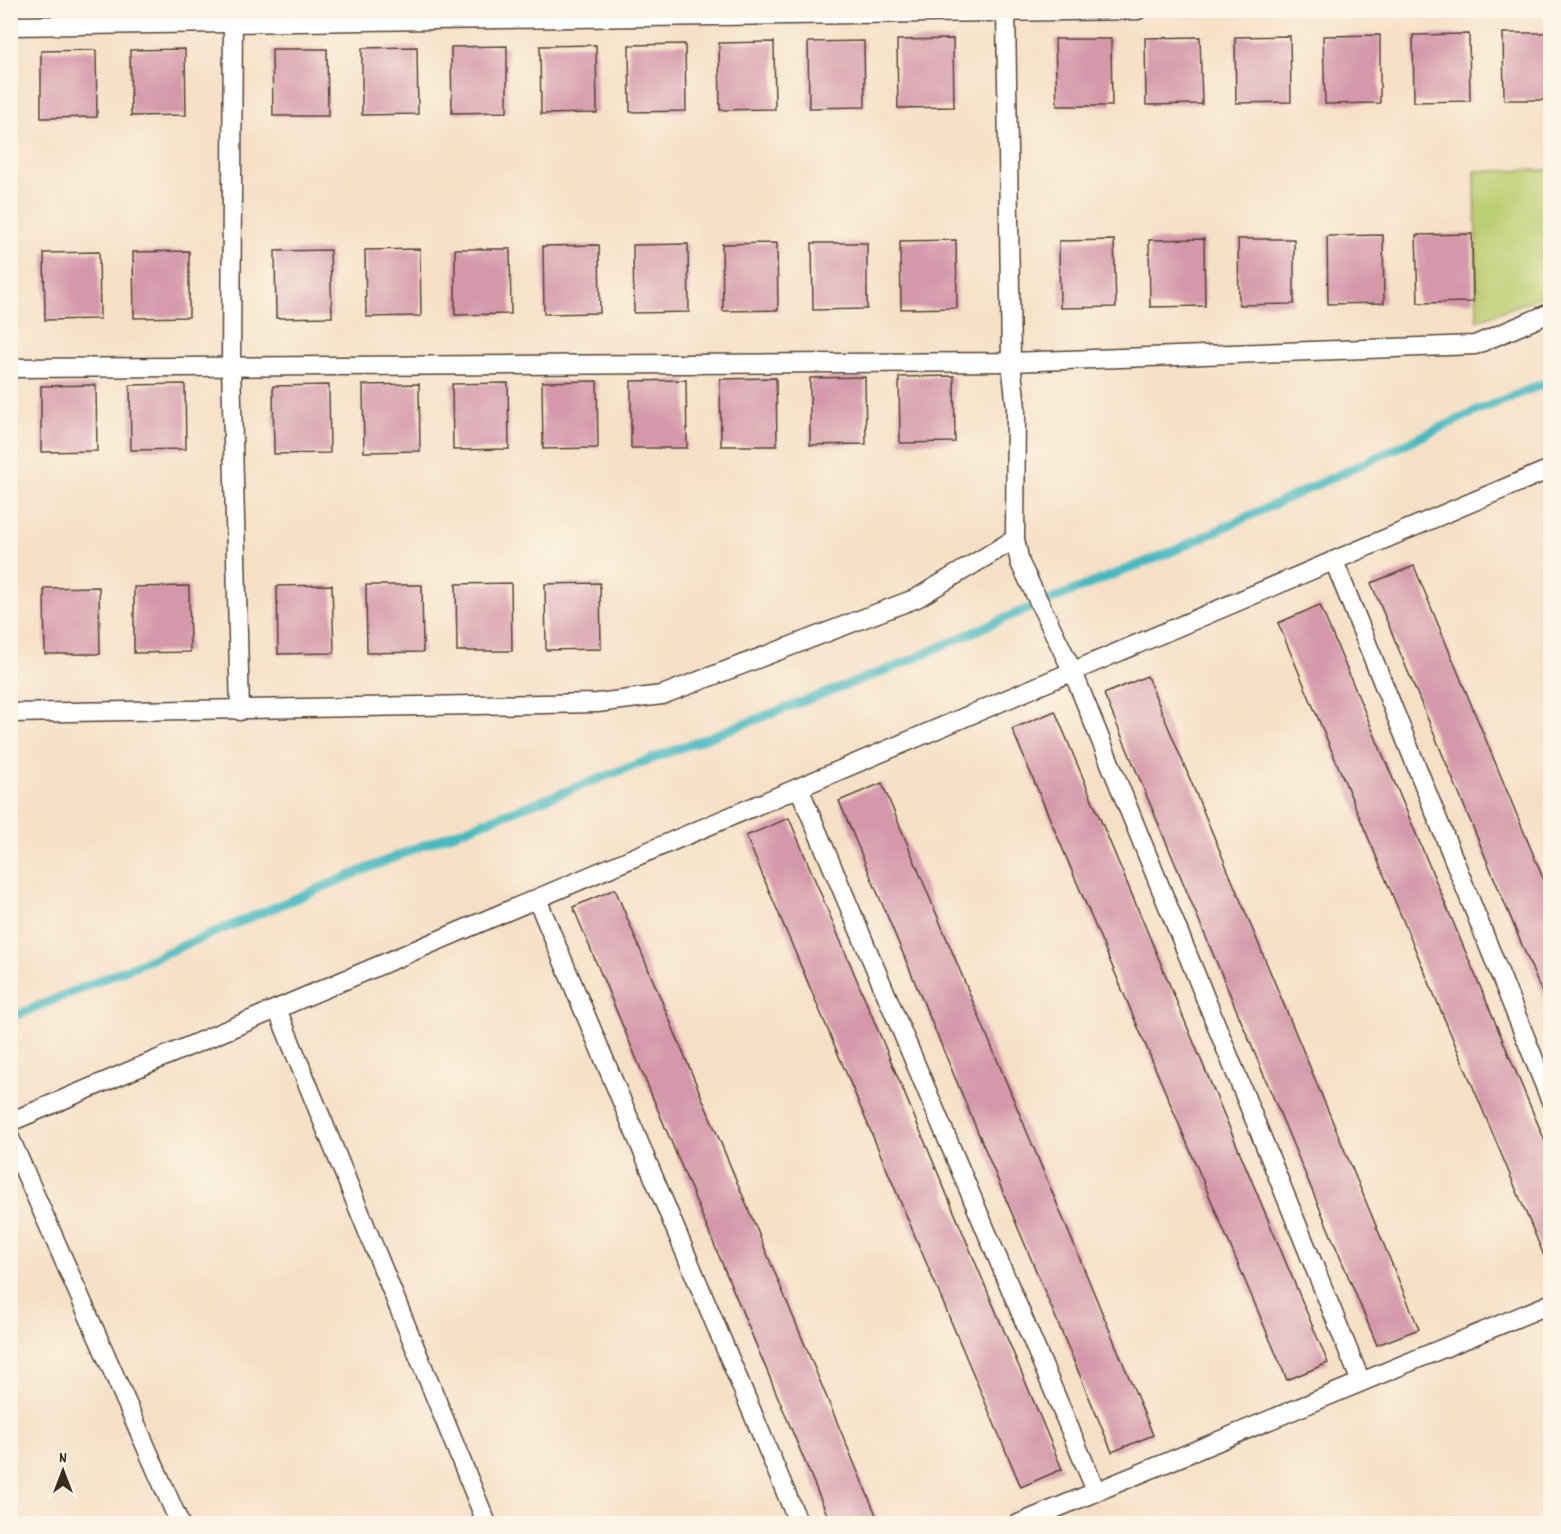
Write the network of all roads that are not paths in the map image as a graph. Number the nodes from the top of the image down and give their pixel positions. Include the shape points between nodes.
1 (1138, 10) edge
2 (1006, 12) edge
3 (233, 16) edge
4 (10, 26) edge
5 (1551, 313) edge
6 (1011, 362) junction
7 (231, 365) junction
8 (10, 368) edge
9 (1551, 469) edge
10 (1015, 539) junction
11 (1334, 561) junction
12 (1073, 672) junction
13 (240, 711) junction
14 (10, 713) edge
15 (799, 788) junction
16 (537, 899) junction
17 (277, 1009) junction
18 (1551, 1099) edge
19 (10, 1122) edge
20 (10, 1138) edge
21 (1551, 1304) edge
22 (1360, 1382) junction
23 (1096, 1491) junction
24 (180, 1524) edge
25 (487, 1524) edge
26 (799, 1524) edge
27 (1018, 1524) edge

1 - 2 lane
2 - 3 lane
2 - 6 lane
3 - 4 lane
3 - 7 lane
5 - 6 lane via 1475,345
6 - 7 lane
6 - 10 lane via 1016,408
7 - 8 lane
7 - 13 lane
9 - 11 lane
10 - 12 lane via 1020,562
10 - 13 lane via 917,598 662,695 597,703
11 - 12 lane
11 - 18 lane
12 - 15 lane
12 - 22 lane
13 - 14 lane
15 - 16 lane
15 - 23 lane
16 - 17 lane
16 - 26 lane
17 - 19 lane
17 - 25 lane
20 - 24 lane
21 - 22 lane
22 - 23 lane
23 - 27 lane

